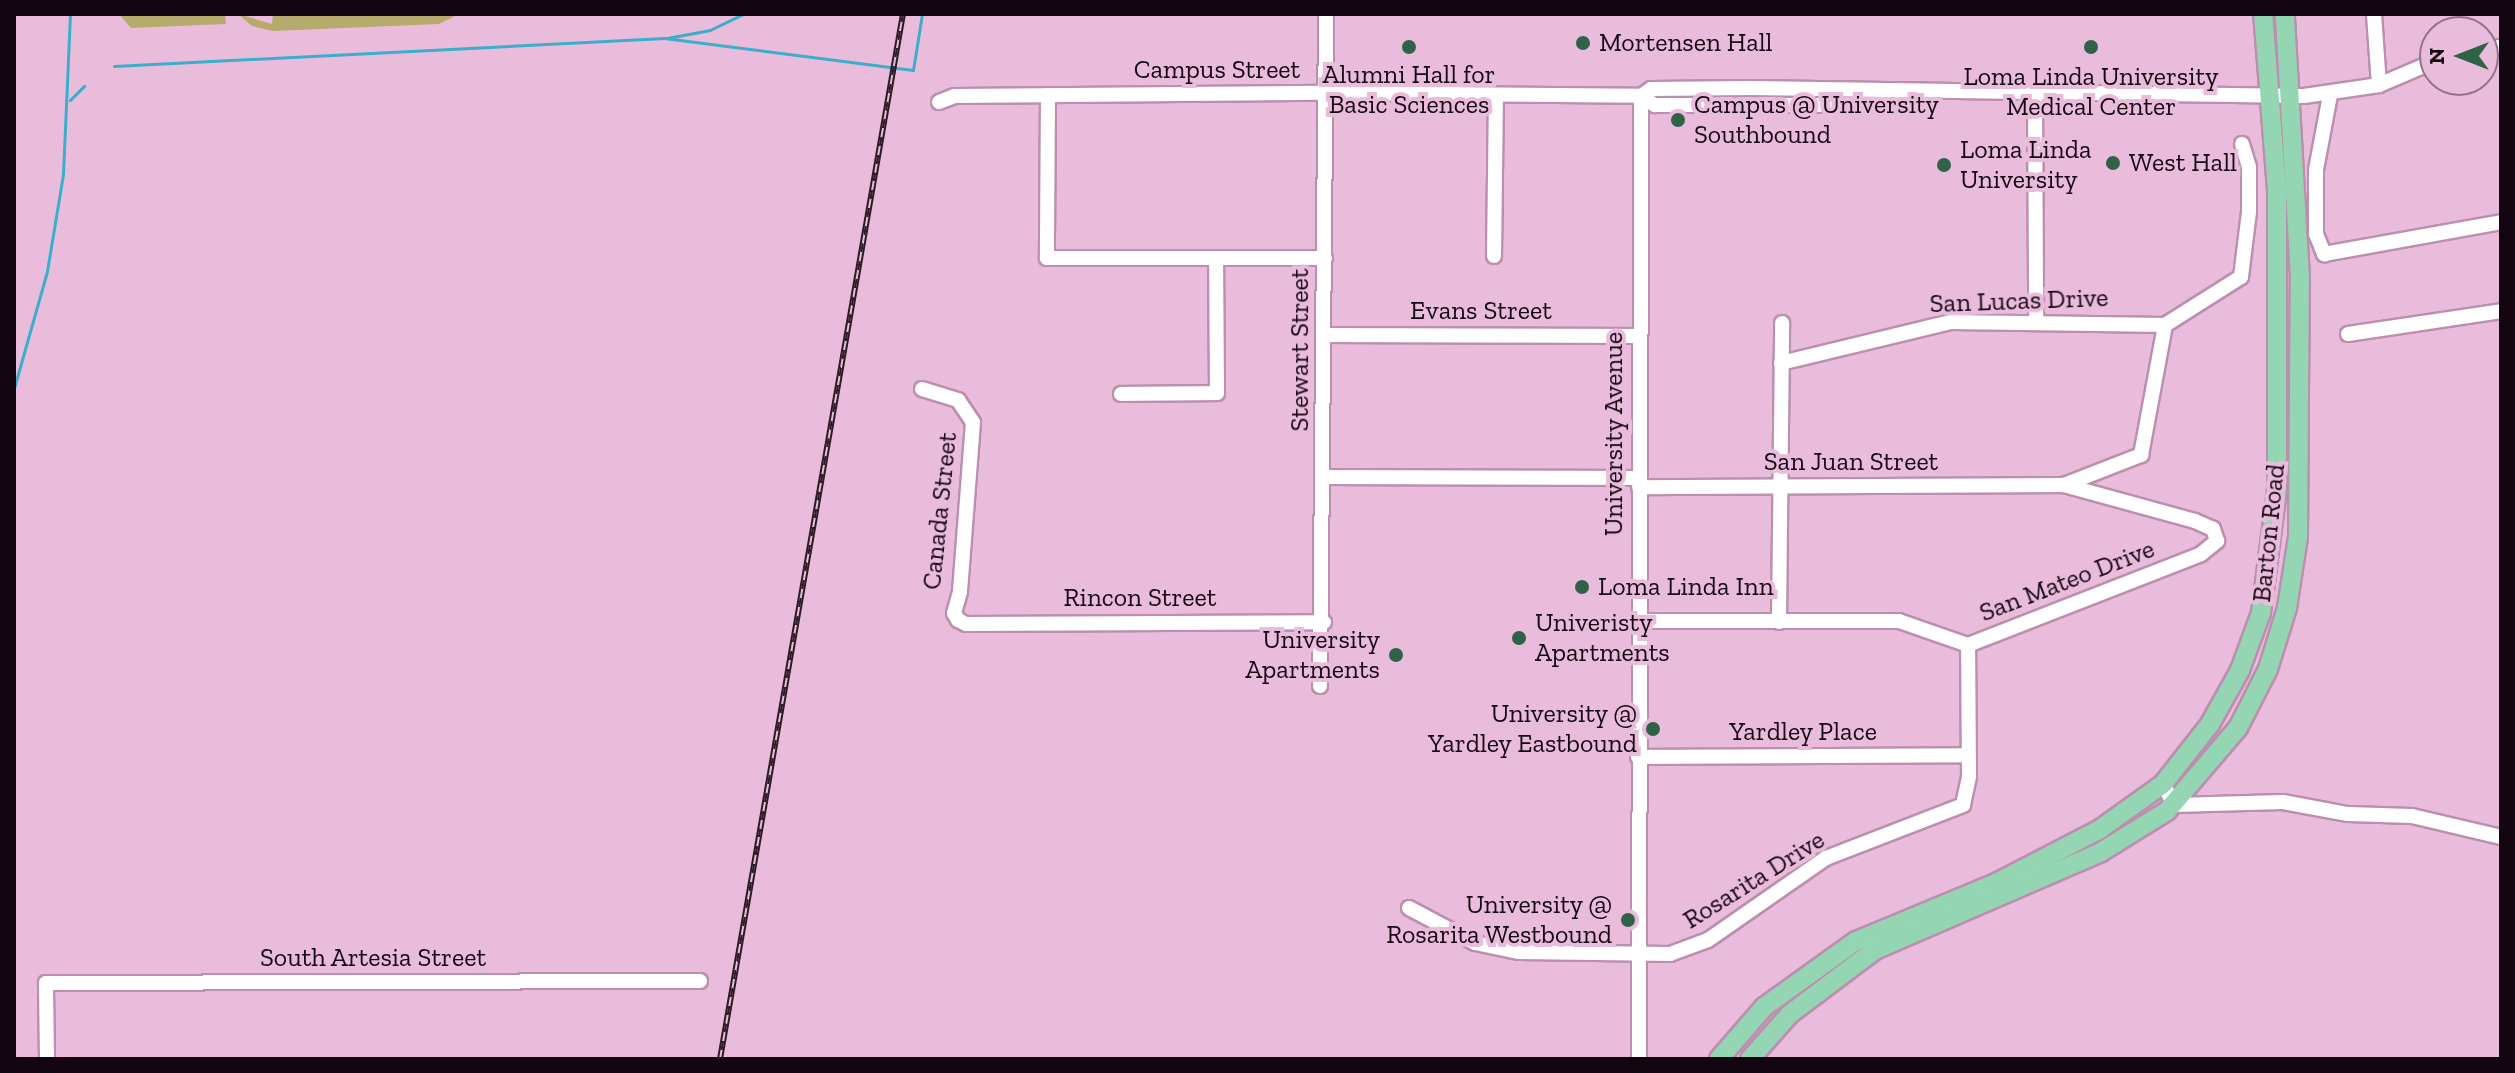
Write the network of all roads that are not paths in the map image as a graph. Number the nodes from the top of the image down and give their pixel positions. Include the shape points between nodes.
1 (1326, 14) edge
2 (2263, 14) edge
3 (2285, 14) edge
4 (2374, 14) edge
5 (2419, 68) edge
6 (2379, 85) junction
7 (1326, 93) junction
8 (2270, 93) junction
9 (2035, 94) junction
10 (2291, 94) junction
11 (1048, 95) junction
12 (1496, 95) junction
13 (2330, 95) junction
14 (1641, 96) junction
15 (939, 102) dead end
16 (2242, 144) dead end
17 (2501, 222) edge
18 (1494, 256) dead end
19 (1216, 258) junction
20 (1325, 258) junction
21 (2501, 311) edge
22 (2036, 322) junction
23 (1782, 323) dead end
24 (2165, 325) junction
25 (2348, 334) dead end
26 (1325, 335) junction
27 (1637, 336) junction
28 (1781, 363) junction
29 (922, 389) dead end
30 (1121, 394) dead end
31 (1324, 477) junction
32 (1639, 482) junction
33 (2064, 485) junction
34 (1780, 487) junction
35 (2215, 535) joint
36 (958, 620) joint
37 (1638, 621) junction
38 (1324, 622) junction
39 (1779, 622) junction
40 (1968, 645) junction
41 (1320, 686) dead end
42 (1968, 755) junction
43 (1638, 757) junction
44 (2163, 784) junction
45 (2174, 805) junction
46 (2501, 837) edge
47 (1409, 908) dead end
48 (1640, 955) junction
49 (700, 981) dead end
50 (47, 1059) edge
51 (1639, 1059) edge
52 (1719, 1059) edge
53 (1750, 1059) edge

1 - 7 street, Stewart Street
2 - 8 main road, Barton Road
3 - 10 main road, Barton Road
4 - 6 street
5 - 6 street
6 - 13 street
7 - 11 street, Campus Street
7 - 12 street, Campus Street
7 - 20 street, Stewart Street
8 - 9 street, Campus Street
8 - 10 street
8 - 44 main road, Barton Road via 2278,312 2273,541 2261,613 2240,670 2210,724
9 - 14 street, Campus Street via 1933,94 1923,104 1827,105 1655,105
9 - 22 street
10 - 13 street
10 - 45 main road, Barton Road via 2300,278 2301,474 2287,608 2268,669 2238,728
11 - 15 street, Campus Street via 955,96
11 - 19 street via 1047,258
12 - 14 street, Campus Street
12 - 18 street
13 - 17 street via 2316,170 2316,234 2324,254
14 - 27 street, University Avenue
16 - 24 street via 2249,167 2246,267 2241,277
19 - 20 street
19 - 30 street via 1217,393
20 - 26 street, Stewart Street
21 - 25 street
22 - 24 street, San Lucas Drive
22 - 28 street, San Lucas Drive via 1928,325
23 - 28 street
24 - 33 street, San Juan Street via 2141,455
26 - 27 street, Evans Street
26 - 31 street, Stewart Street
27 - 32 street, University Avenue
28 - 34 street
29 - 36 street, Canada Street via 958,400 973,422 954,613
31 - 32 street, San Juan Street
31 - 38 street, Stewart Street
32 - 34 street, San Juan Street
32 - 37 street, University Avenue
33 - 34 street, San Juan Street
33 - 35 street, San Juan Street via 2195,521
34 - 39 street
35 - 40 street, San Mateo Drive via 2211,548 2201,554
36 - 38 street, Rincon Street
37 - 39 street, San Mateo Drive
37 - 43 street, University Avenue
38 - 41 street, Stewart Street
39 - 40 street, San Mateo Drive via 1899,621
40 - 42 street, Rosarita Drive
42 - 43 street, Yardley Place
42 - 48 street, Rosarita Drive via 1963,805 1826,858 1689,949
43 - 48 street, University Avenue
44 - 45 street
44 - 52 main road, Barton Road via 2087,836 1996,883 1856,941 1764,1007
45 - 46 street via 2283,802 2348,814 2412,816
45 - 53 main road, Barton Road via 2101,852 1875,950 1790,1014
47 - 48 street via 1475,943 1519,952
48 - 51 street, University Avenue
49 - 50 street, South Artesia Street via 46,983

